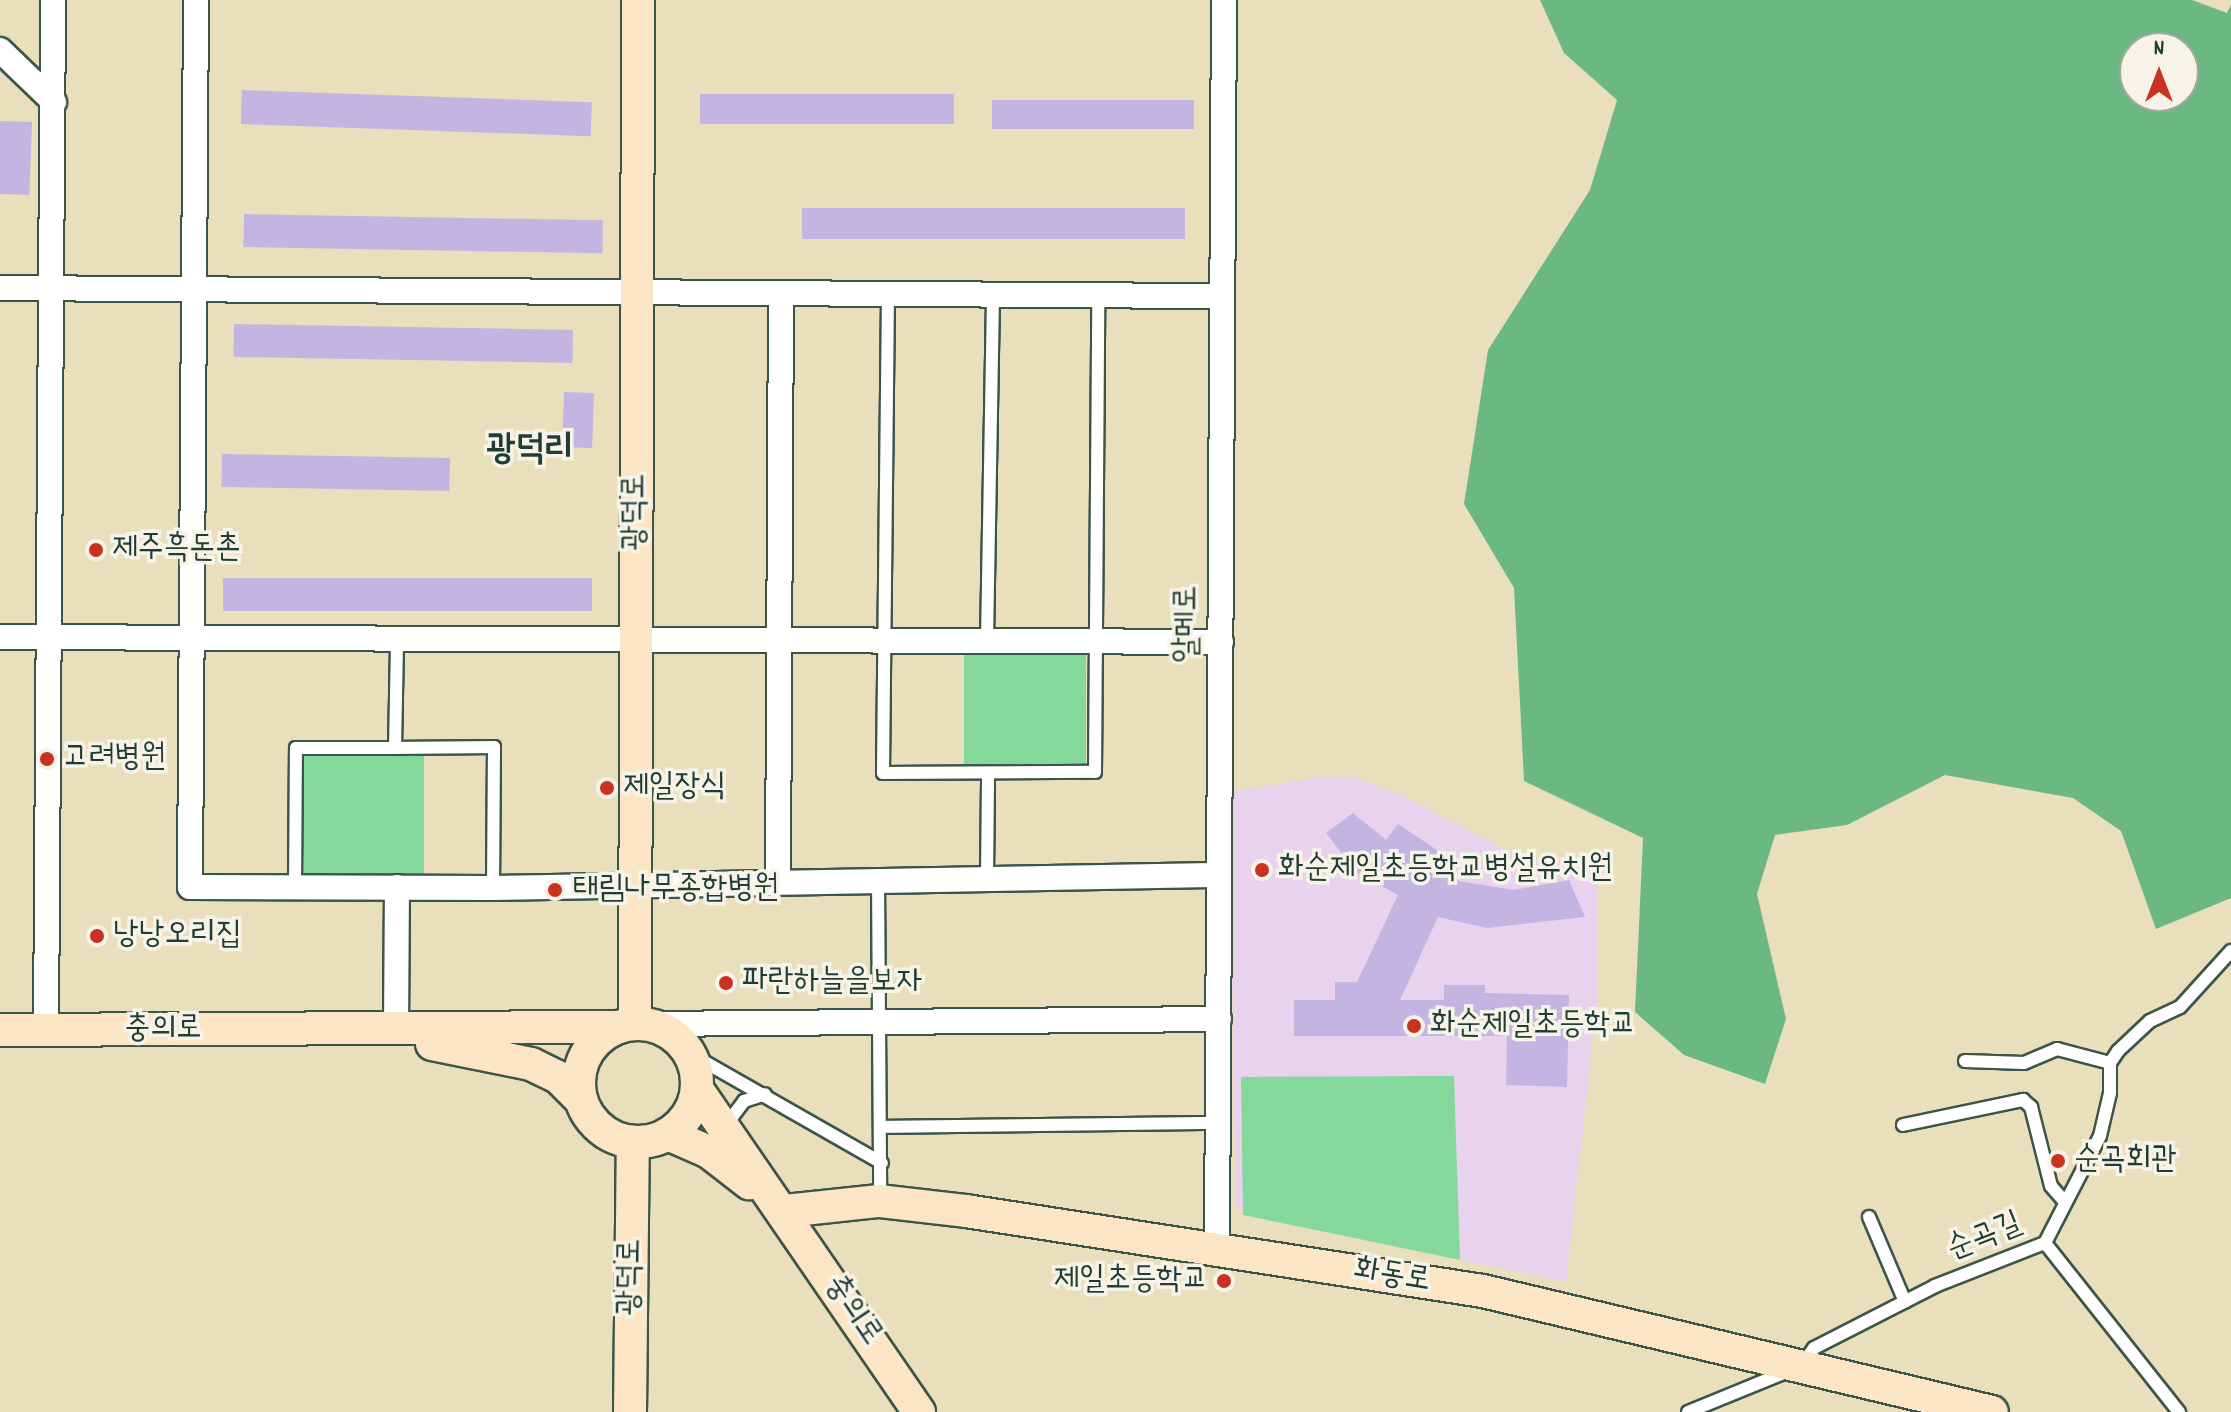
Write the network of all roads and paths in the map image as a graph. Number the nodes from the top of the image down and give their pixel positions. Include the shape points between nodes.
1 (53, 0) edge
2 (196, 0) edge
3 (638, 0) edge
4 (1224, 0) edge
5 (0, 50) edge
6 (54, 102) junction
7 (0, 288) edge
8 (53, 288) junction
9 (194, 289) junction
10 (638, 292) junction
11 (781, 293) junction
12 (888, 294) junction
13 (993, 295) junction
14 (1098, 295) junction
15 (1222, 296) junction
16 (0, 637) edge
17 (50, 637) junction
18 (192, 638) junction
19 (397, 639) junction
20 (636, 640) junction
21 (779, 640) junction
22 (884, 641) junction
23 (987, 641) junction
24 (1095, 641) junction
25 (1221, 642) junction
26 (395, 748) junction
27 (988, 773) junction
28 (1219, 875) junction
29 (987, 877) junction
30 (878, 878) junction
31 (778, 881) junction
32 (635, 886) junction
33 (295, 887) junction
34 (397, 887) junction
35 (493, 888) junction
36 (2231, 951) edge
37 (1219, 1019) junction
38 (880, 1022) junction
39 (634, 1025) junction
40 (396, 1029) junction
41 (0, 1030) edge
42 (46, 1030) junction
43 (326, 1030) junction
44 (689, 1053) junction
45 (1965, 1061) dead end
46 (2110, 1063) junction
47 (697, 1089) junction
48 (762, 1093) junction
49 (580, 1099) junction
50 (1218, 1123) junction
51 (1903, 1125) dead end
52 (881, 1127) junction
53 (725, 1132) junction
54 (668, 1134) junction
55 (633, 1142) junction
56 (882, 1163) junction
57 (2063, 1200) junction
58 (879, 1201) junction
59 (785, 1211) junction
60 (1869, 1217) dead end
61 (2045, 1243) junction
62 (1217, 1248) junction
63 (1905, 1302) junction
64 (1801, 1366) junction
65 (630, 1412) edge
66 (919, 1412) edge
67 (1688, 1412) edge
68 (1992, 1412) edge
69 (2179, 1412) edge

1 - 6 street
2 - 9 street
3 - 10 street, 광덕로
4 - 15 street, 알메로
5 - 6 street
6 - 8 street
7 - 8 street
8 - 9 street
8 - 17 street
9 - 10 street
9 - 18 street
10 - 11 street
10 - 20 street, 광덕로
11 - 12 street
11 - 21 street
12 - 13 street
12 - 22 lane
13 - 14 street
13 - 23 lane
14 - 15 street
14 - 24 lane
15 - 25 street, 알메로
16 - 17 street
17 - 18 street
17 - 42 street
18 - 19 street
18 - 33 street via 190,887
19 - 20 street
19 - 26 lane
20 - 21 street
20 - 32 street, 광덕로
21 - 22 street
21 - 31 street
22 - 23 street
22 - 27 lane via 883,773
23 - 24 street
24 - 25 street
24 - 27 lane via 1095,772
25 - 28 street, 알메로
26 - 33 lane via 296,748
26 - 35 lane via 494,747
27 - 29 lane
28 - 29 street
28 - 37 street, 알메로
29 - 30 street
30 - 31 street
30 - 38 lane
31 - 32 street
32 - 35 street
32 - 39 street, 광덕로
33 - 34 street
34 - 35 street
34 - 40 street
36 - 46 lane via 2180,1007 2135,1033
37 - 38 street
37 - 50 street, 알메로
38 - 39 street
38 - 52 lane
39 - 40 street, 충의로
39 - 44 street via 664,1030
39 - 49 street via 590,1047 578,1081
40 - 43 street, 충의로
41 - 42 street, 충의로
42 - 43 street, 충의로
43 - 49 street, 충의로 via 498,1055 558,1077
44 - 47 street
44 - 48 lane
45 - 46 lane via 2024,1063 2057,1049
46 - 57 lane, 순곡길 via 2110,1093 2100,1136
47 - 53 street, 충의로
47 - 54 street via 683,1121
48 - 53 lane via 734,1109
48 - 56 lane
49 - 55 street via 600,1128
50 - 52 lane
50 - 62 street, 알메로
51 - 57 lane via 2023,1100 2031,1107 2051,1186
52 - 56 lane
53 - 59 street, 충의로
54 - 55 street
54 - 59 street, 충의로 via 709,1152
55 - 65 street, 광덕로
56 - 58 lane
57 - 61 lane, 순곡길
58 - 59 street, 화동로
58 - 62 street, 화동로
59 - 66 street, 충의로
60 - 63 lane
61 - 63 lane, 순곡길
61 - 69 lane
62 - 64 street, 화동로 via 1483,1291
63 - 64 lane, 순곡길 via 1814,1348
64 - 67 lane, 순곡길
64 - 68 street, 화동로

